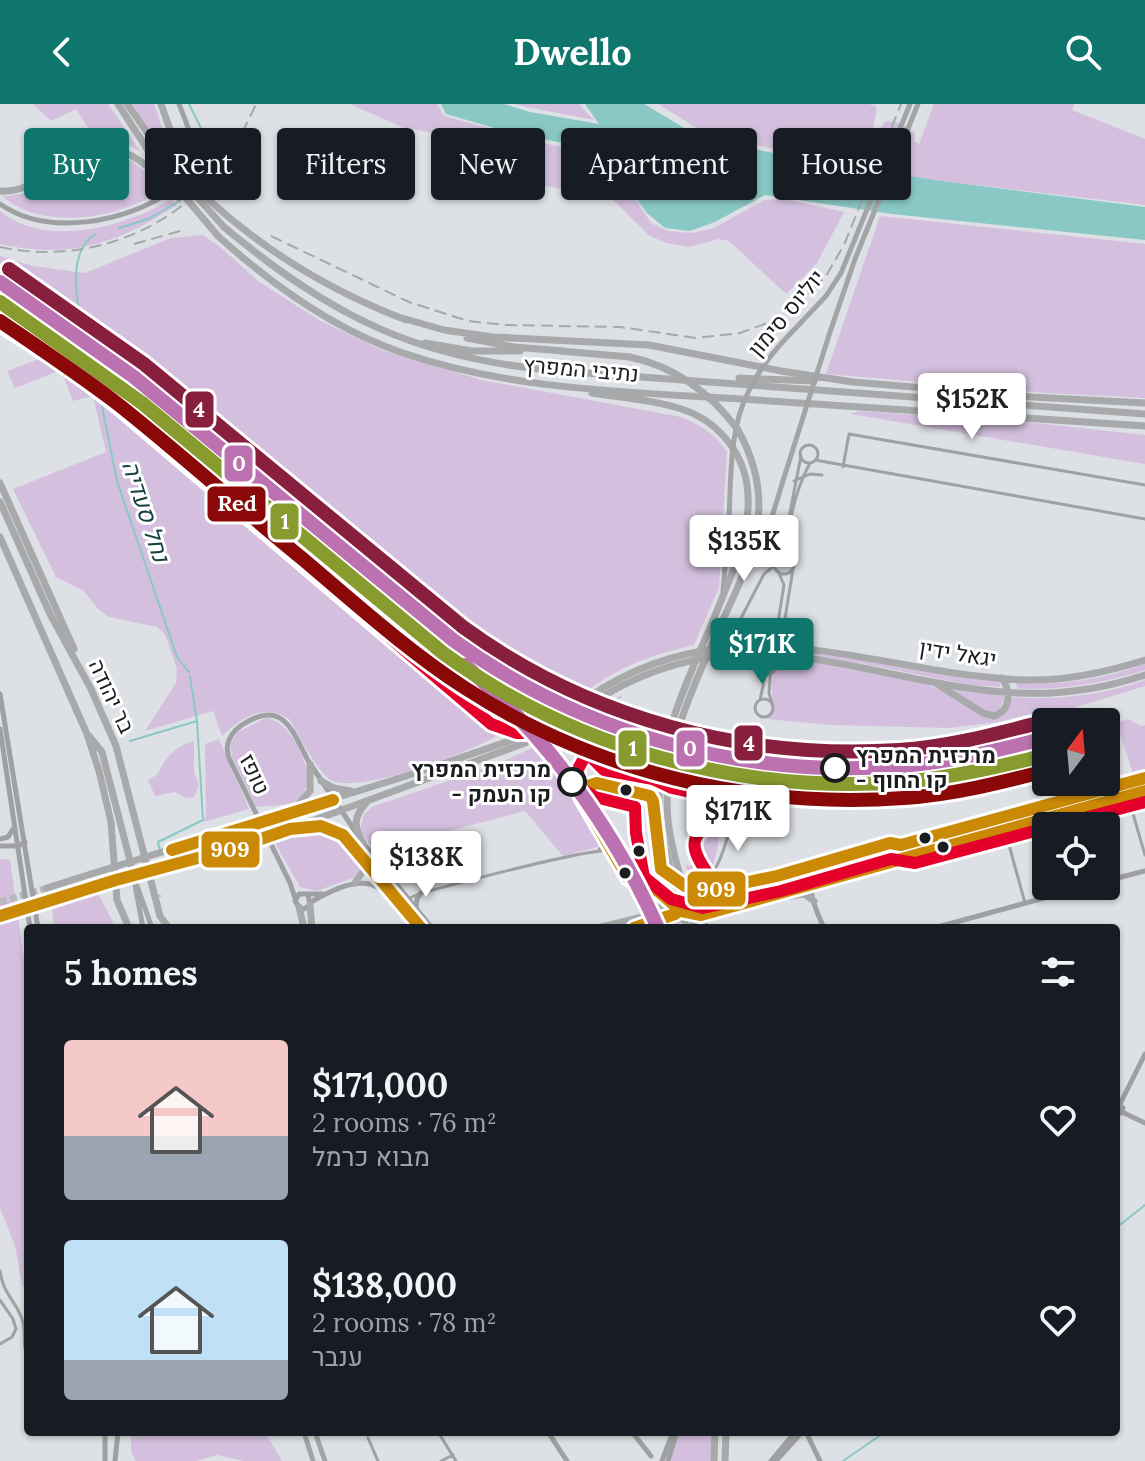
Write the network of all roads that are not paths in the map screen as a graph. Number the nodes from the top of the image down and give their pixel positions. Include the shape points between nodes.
1 (118, 104) edge
2 (127, 104) edge
3 (161, 104) edge
4 (179, 104) edge
5 (910, 104) edge
6 (918, 104) edge
7 (906, 123) junction
8 (0, 191) edge
9 (0, 204) edge
10 (218, 236) junction
11 (861, 236) junction
12 (402, 318) junction
13 (376, 328) junction
14 (564, 351) junction
15 (632, 375) junction
16 (514, 381) junction
17 (853, 382) junction
18 (1032, 397) junction
19 (1145, 403) edge
20 (1145, 412) edge
21 (1145, 429) edge
22 (801, 456) junction
23 (813, 462) junction
24 (843, 467) junction
25 (822, 475) dead end
26 (802, 476) junction
27 (794, 481) junction
28 (0, 483) edge
29 (1145, 485) edge
30 (0, 502) edge
31 (1145, 519) edge
32 (0, 540) edge
33 (778, 557) junction
34 (791, 557) junction
35 (775, 565) junction
36 (793, 569) junction
37 (778, 571) junction
38 (735, 594) junction
39 (721, 600) junction
40 (739, 622) dead end
41 (778, 623) junction
42 (716, 625) junction
43 (814, 649) junction
44 (751, 650) junction
45 (774, 651) junction
46 (791, 657) junction
47 (1145, 660) edge
48 (769, 672) junction
49 (1145, 675) edge
50 (1002, 678) junction
51 (928, 680) junction
52 (91, 689) junction
53 (603, 692) tunnel mouth
54 (1008, 693) junction
55 (0, 694) edge
56 (760, 700) junction
57 (772, 703) junction
58 (0, 729) edge
59 (87, 734) junction
60 (310, 764) junction
61 (1145, 778) edge
62 (321, 781) junction
63 (362, 791) junction
64 (1145, 791) edge
65 (333, 800) junction
66 (368, 800) junction
67 (1129, 800) dead end
68 (339, 811) junction
69 (287, 813) junction
70 (14, 820) junction
71 (290, 829) junction
72 (603, 833) junction
73 (1006, 834) dead end
74 (25, 842) junction
75 (0, 843) edge
76 (17, 843) junction
77 (363, 843) junction
78 (599, 850) junction
79 (613, 851) junction
80 (1145, 855) edge
81 (361, 856) junction
82 (19, 860) junction
83 (1145, 871) edge
84 (818, 873) junction
85 (1120, 877) edge
86 (378, 878) junction
87 (135, 880) junction
88 (290, 883) junction
89 (355, 883) junction
90 (811, 885) junction
91 (47, 888) tunnel mouth
92 (398, 889) junction
93 (751, 890) junction
94 (390, 892) junction
95 (701, 892) junction
96 (421, 893) junction
97 (661, 893) junction
98 (726, 895) junction
99 (295, 898) junction
100 (308, 899) junction
101 (407, 899) junction
102 (760, 900) junction
103 (1036, 900) edge
104 (814, 901) junction
105 (50, 902) tunnel mouth
106 (1025, 903) junction
107 (299, 907) junction
108 (700, 912) junction
109 (712, 912) junction
110 (413, 913) junction
111 (650, 914) junction
112 (679, 914) edge
113 (29, 924) edge
114 (37, 924) edge
115 (127, 924) edge
116 (142, 924) edge
117 (151, 924) edge
118 (164, 924) edge
119 (303, 924) edge
120 (311, 924) edge
121 (412, 924) edge
122 (419, 924) edge
123 (427, 924) edge
124 (613, 924) edge
125 (647, 924) edge
126 (686, 924) edge
127 (694, 924) edge
128 (705, 924) edge
129 (708, 924) edge
130 (823, 924) edge
131 (949, 924) edge
132 (1145, 1054) edge
133 (1120, 1099) edge
134 (1120, 1116) edge
135 (1145, 1123) edge
136 (0, 1271) edge
137 (0, 1300) edge
138 (24, 1328) edge
139 (0, 1344) edge
140 (105, 1436) edge
141 (118, 1436) edge
142 (305, 1436) edge
143 (316, 1436) edge
144 (441, 1436) edge
145 (551, 1436) edge
146 (635, 1436) edge
147 (673, 1436) edge
148 (674, 1436) edge
149 (715, 1436) edge
150 (726, 1436) edge
151 (792, 1436) edge
152 (800, 1436) edge
153 (806, 1436) edge
154 (368, 1438) dead end
155 (453, 1455) junction
156 (652, 1458) edge
157 (105, 1461) edge
158 (115, 1461) edge
159 (313, 1461) edge
160 (325, 1461) edge
161 (378, 1461) edge
162 (441, 1461) edge
163 (456, 1461) edge
164 (567, 1461) edge
165 (661, 1461) edge
166 (668, 1461) edge
167 (714, 1461) edge
168 (725, 1461) edge
169 (774, 1461) edge
170 (820, 1461) edge

1 - 10 highway, נתיבי המפרץ, bridge via 157,164
2 - 13 highway, נתיבי המפרץ, bridge via 178,176 224,227 288,278
3 - 12 highway, bridge via 178,152 209,200 293,265
4 - 9 street via 194,163 186,180 162,197 121,214 65,223 28,217
5 - 7 main road, יוליוס סימון
6 - 7 main road, יוליוס סימון
7 - 11 main road, יוליוס סימון
8 - 10 highway, bridge via 30,184 81,154 121,150 138,157
10 - 16 highway, נתיבי המפרץ via 290,294 348,329 437,364
11 - 38 main road, יוליוס סימון, bridge via 763,539
11 - 39 main road, יוליוס סימון, bridge via 834,284 756,374 740,409
12 - 14 highway via 480,341
12 - 17 highway via 479,335 649,345
13 - 14 highway via 459,349
13 - 15 highway, נתיבי המפרץ via 480,362
14 - 38 highway, bridge via 630,357 666,368 721,407 738,430 754,463 760,508
15 - 17 highway
15 - 20 highway, נתיבי המפרץ
16 - 21 highway, נתיבי המפרץ
16 - 39 highway via 662,404 717,429 737,454 748,497 744,534
17 - 18 highway
18 - 19 highway
18 - 20 highway
22 - 23 street
22 - 23 street via 804,447 812,445 818,452
22 - 27 street
23 - 24 street
23 - 26 street
24 - 29 street via 849,434
24 - 31 street
25 - 26 street
26 - 27 street
26 - 34 street via 789,535
27 - 33 street
28 - 52 highway
30 - 52 highway, בר יהודה via 50,614
32 - 59 highway, בר יהודה
33 - 34 street
33 - 35 street
34 - 36 street
35 - 37 street
35 - 40 street via 764,574
36 - 37 street via 786,574
36 - 43 street via 783,631 791,642
37 - 41 street via 784,585
38 - 42 highway
39 - 42 highway
41 - 44 highway via 767,640
41 - 45 street
42 - 126 highway, bridge via 672,722 660,787 663,835
42 - 127 highway, bridge via 679,724 668,788 670,833
43 - 45 highway, יגאל ידין
43 - 50 highway, יגאל ידין
44 - 45 highway
44 - 48 highway
44 - 53 highway via 676,663
45 - 46 highway, יגאל ידין
45 - 48 street
46 - 48 highway
46 - 51 highway, יגאל ידין
47 - 50 highway, יגאל ידין via 1068,677
48 - 56 street
48 - 57 street
49 - 54 highway, יגאל ידין via 1070,692
50 - 54 highway
51 - 54 highway, יגאל ידין
51 - 54 highway via 990,716 1004,710
52 - 118 highway, בר יהודה via 116,746
55 - 74 street
56 - 57 street
56 - 57 street via 756,708 762,716 771,713
58 - 70 street
59 - 87 highway via 102,752
59 - 115 highway via 108,806 117,900
60 - 62 street, טופז
60 - 69 highway via 310,791
60 - 88 street, טופז via 282,720 270,715 233,733 227,748
61 - 84 highway via 951,829
62 - 63 highway via 341,790
62 - 65 street, טופז
63 - 65 highway
63 - 66 highway via 523,740 477,763
64 - 90 highway
65 - 68 street, טופז
65 - 69 highway
66 - 68 highway
66 - 77 highway via 355,821
67 - 80 street
68 - 71 highway
68 - 77 street, טופז
69 - 91 highway, bridge
70 - 75 street via 11,834
70 - 76 street
71 - 81 highway via 333,829
71 - 105 highway, bridge
72 - 78 street
72 - 79 street
72 - 95 street via 581,794 585,766 596,752 619,747 724,773 734,789 728,838
73 - 106 street
74 - 76 street
74 - 114 street
75 - 76 street
75 - 82 street
76 - 82 street
77 - 92 street, טופז
78 - 79 street
78 - 96 street
79 - 97 street via 628,878
81 - 86 highway
81 - 89 highway via 364,869
82 - 113 street
83 - 85 street
84 - 90 street
84 - 93 highway
86 - 94 highway
86 - 101 street
87 - 116 main road
87 - 117 main road
88 - 99 street, טופז
88 - 100 street
89 - 94 street via 369,882
89 - 100 street
90 - 102 highway
90 - 104 street
92 - 96 street
92 - 101 street, טופז
93 - 98 highway
93 - 108 highway
94 - 110 street
95 - 98 highway
95 - 112 street
96 - 101 street
96 - 110 street
97 - 111 highway via 661,907
97 - 112 street
98 - 112 highway
99 - 100 street
99 - 107 street, טופז
100 - 107 street via 304,909
100 - 120 highway
101 - 110 street, טופז
102 - 104 highway via 800,893
102 - 109 highway
103 - 106 street
104 - 130 street
106 - 131 street
107 - 119 highway
108 - 109 highway
108 - 112 highway
108 - 112 highway
108 - 128 highway
109 - 129 highway
110 - 121 highway
110 - 122 street
110 - 123 street
111 - 112 highway
111 - 124 highway
112 - 125 highway
132 - 133 street
134 - 135 street
136 - 138 street
137 - 139 street via 16,1329
140 - 157 street
141 - 158 street
142 - 159 main road
143 - 160 main road
144 - 155 street
145 - 164 street
146 - 156 street
147 - 165 street
148 - 166 street
149 - 167 highway
150 - 168 highway
151 - 169 street
152 - 169 street
153 - 170 street
154 - 161 street
155 - 162 street
155 - 163 street
156 - 165 street

